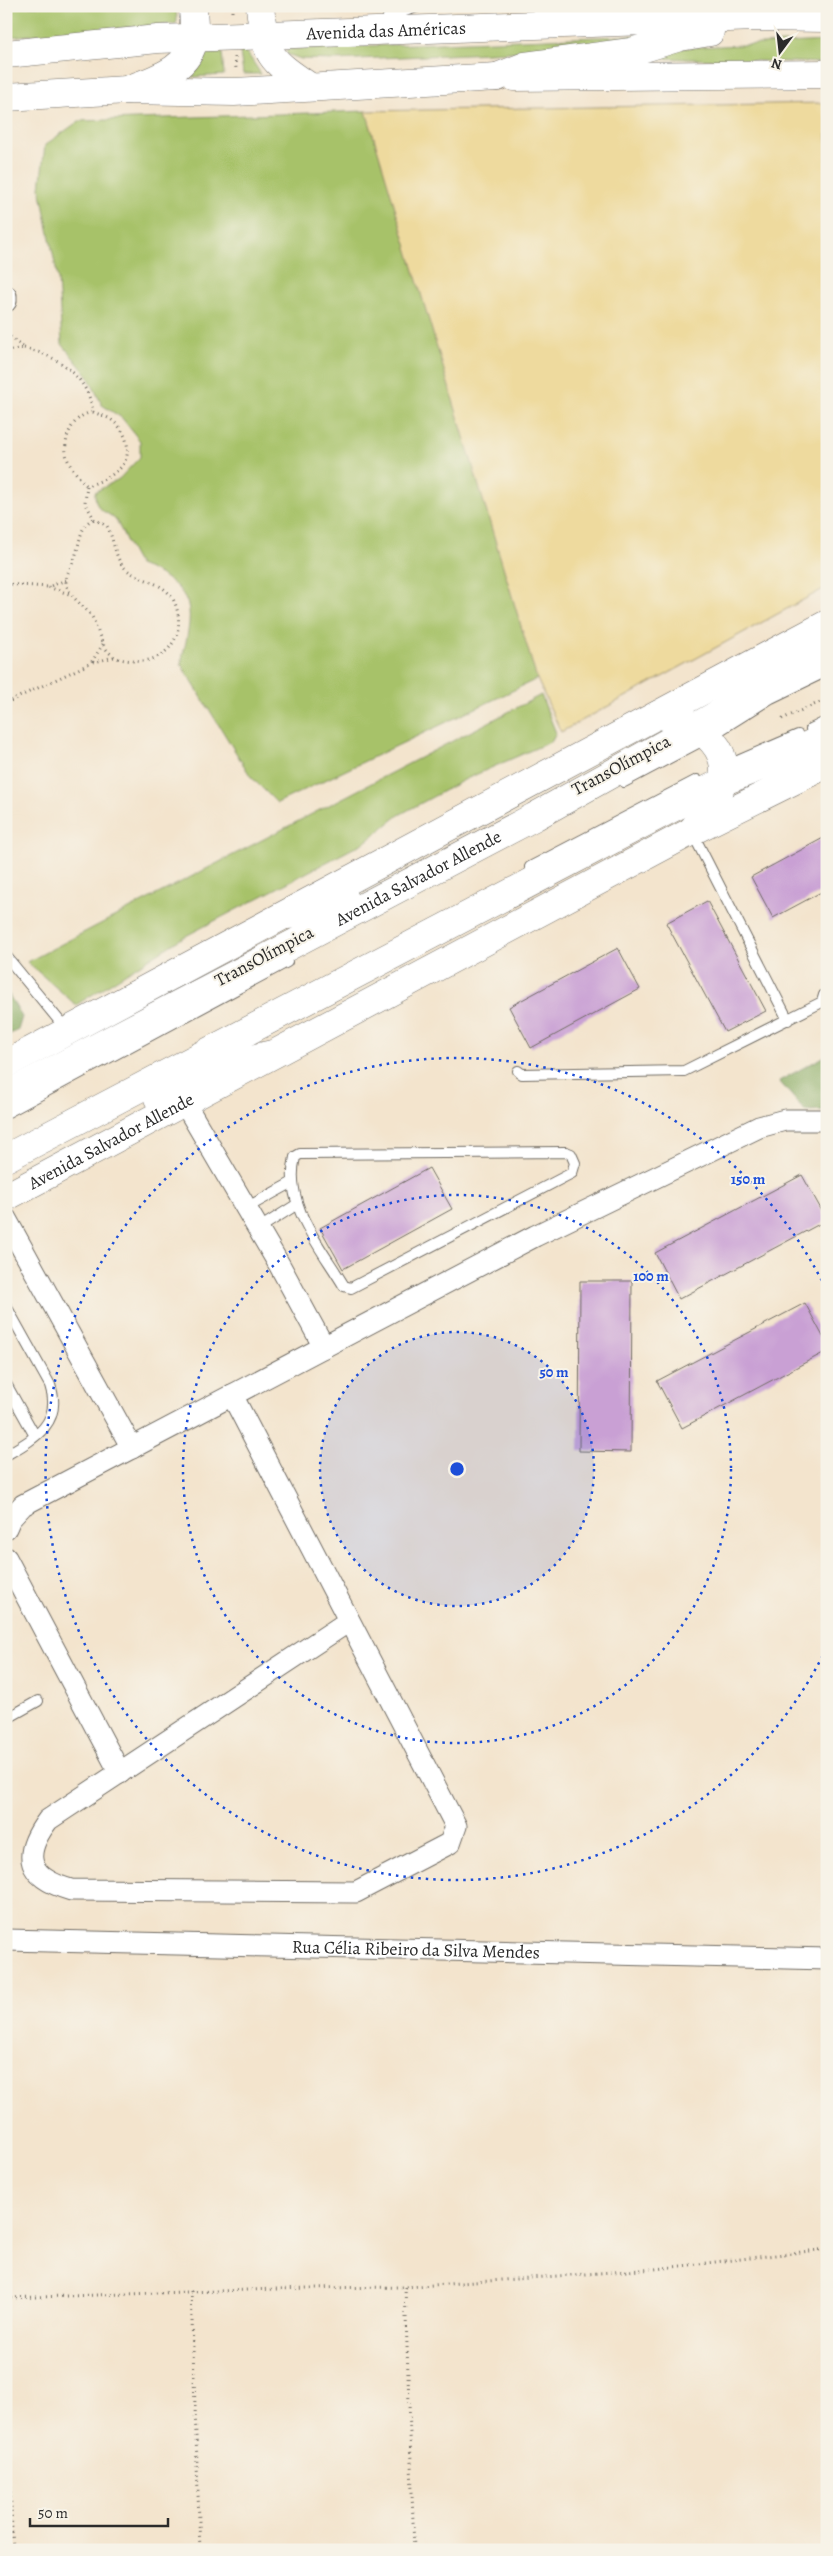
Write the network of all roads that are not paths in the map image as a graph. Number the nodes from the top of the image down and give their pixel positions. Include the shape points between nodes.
1 (827, 8) edge
2 (418, 12) edge
3 (566, 13) dead end
4 (756, 17) junction
5 (383, 18) dead end
6 (827, 18) edge
7 (330, 22) dead end
8 (262, 23) edge
9 (193, 25) edge
10 (76, 36) dead end
11 (6, 54) edge
12 (827, 74) edge
13 (497, 77) junction
14 (310, 87) junction
15 (127, 90) junction
16 (6, 97) edge
17 (6, 296) edge
18 (6, 301) edge
19 (827, 624) edge
20 (827, 652) edge
21 (827, 671) edge
22 (658, 714) junction
23 (827, 721) edge
24 (703, 732) junction
25 (827, 736) edge
26 (827, 764) edge
27 (717, 774) junction
28 (612, 788) dead end
29 (534, 817) junction
30 (692, 832) junction
31 (521, 872) dead end
32 (287, 915) junction
33 (6, 956) edge
34 (296, 958) dead end
35 (824, 996) dead end
36 (788, 1020) junction
37 (68, 1032) junction
38 (213, 1037) dead end
39 (273, 1054) junction
40 (6, 1064) edge
41 (518, 1071) dead end
42 (6, 1094) edge
43 (184, 1102) junction
44 (6, 1113) edge
45 (827, 1120) edge
46 (6, 1146) edge
47 (6, 1158) edge
48 (6, 1167) edge
49 (293, 1182) junction
50 (6, 1197) edge
51 (296, 1205) junction
52 (246, 1208) junction
53 (6, 1219) edge
54 (258, 1229) junction
55 (6, 1306) edge
56 (324, 1347) junction
57 (6, 1384) edge
58 (232, 1395) junction
59 (35, 1436) junction
60 (132, 1448) junction
61 (6, 1455) edge
62 (6, 1528) edge
63 (6, 1558) edge
64 (349, 1621) junction
65 (38, 1701) dead end
66 (6, 1718) edge
67 (120, 1773) junction
68 (6, 1940) edge
69 (827, 1959) edge

1 - 3 lane
2 - 5 lane
4 - 6 main road, Avenida das Américas
4 - 8 main road, Avenida das Américas
4 - 13 main road via 726,29 680,37 631,52 525,66
7 - 8 lane
8 - 9 main road, Avenida das Américas
8 - 14 main road via 274,61
9 - 10 lane
9 - 11 main road, Avenida das Américas
9 - 15 main road via 188,54 178,67
12 - 13 main road
13 - 14 main road
14 - 15 main road via 234,92
15 - 16 main road
17 - 18 street
19 - 22 main road, Avenida Salvador Allende
20 - 24 main road, Avenida Salvador Allende via 764,684
21 - 24 lane, TransOlímpica
22 - 24 main road via 675,717
22 - 32 main road, Avenida Salvador Allende
23 - 27 lane
24 - 27 main road via 719,748
24 - 28 lane, TransOlímpica
24 - 29 main road, Avenida Salvador Allende
25 - 27 main road, Avenida Salvador Allende via 780,759
26 - 30 main road, Avenida Salvador Allende
27 - 30 main road via 716,799
27 - 31 lane
27 - 47 main road, Avenida Salvador Allende
29 - 32 main road via 505,823 325,909
29 - 42 main road, Avenida Salvador Allende
30 - 36 lane
30 - 39 main road, Avenida Salvador Allende
32 - 37 main road, Avenida Salvador Allende
33 - 37 lane
34 - 44 lane, TransOlímpica
35 - 36 lane via 822,1002
36 - 41 lane via 684,1072 522,1074
37 - 40 main road, Avenida Salvador Allende
38 - 46 lane
39 - 43 main road, Avenida Salvador Allende
39 - 48 main road via 238,1062
43 - 50 main road, Avenida Salvador Allende
43 - 52 street
45 - 56 street via 785,1120 758,1127 535,1236
49 - 51 lane
49 - 51 lane via 295,1157 300,1154 566,1152 571,1154 575,1163 572,1173 351,1288 344,1286
49 - 52 lane
51 - 54 lane
52 - 54 street
53 - 60 street
54 - 56 street
55 - 59 lane via 54,1398 50,1421
56 - 58 street
57 - 59 lane
58 - 60 street
58 - 64 street
59 - 61 lane
60 - 62 street via 23,1504 10,1518
63 - 67 street
64 - 67 street
64 - 67 street via 456,1826 450,1843 356,1892 71,1890 51,1884 41,1877 33,1864 33,1843 38,1833 48,1820
65 - 66 lane
68 - 69 street, Rua Célia Ribeiro da Silva Mendes

